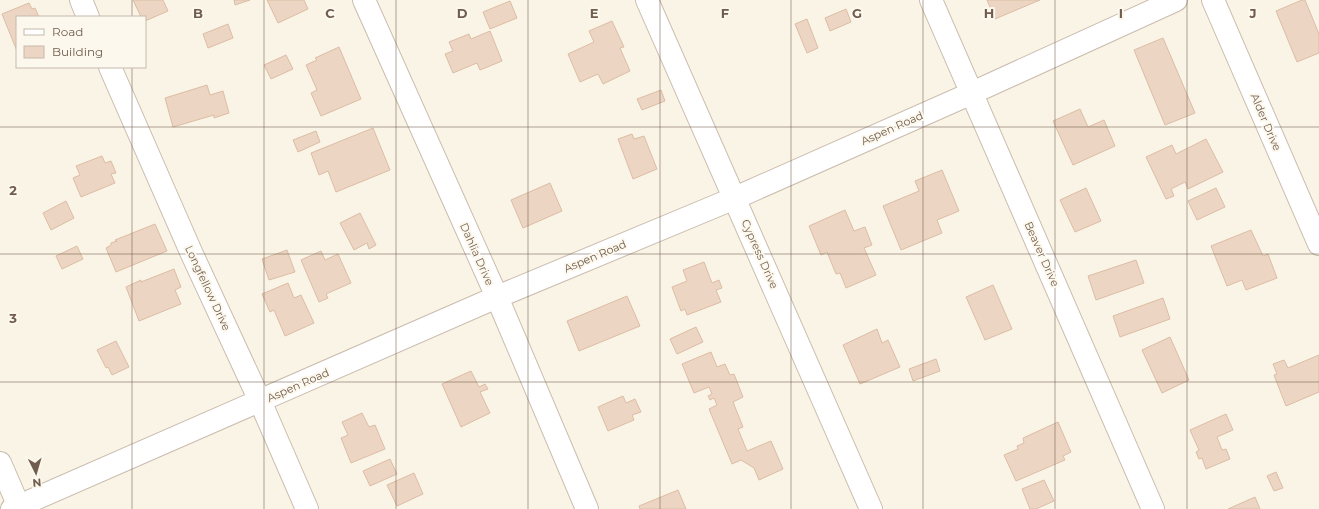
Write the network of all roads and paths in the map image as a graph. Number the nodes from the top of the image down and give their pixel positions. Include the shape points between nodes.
1 (81, 0) edge
2 (364, 0) edge
3 (647, 0) edge
4 (931, 0) edge
5 (1176, 0) edge
6 (1213, 0) edge
7 (88, 16) edge
8 (110, 68) edge
9 (972, 93) junction
10 (735, 198) junction
11 (1319, 244) edge
12 (497, 297) junction
13 (260, 401) junction
14 (0, 463) edge
15 (17, 508) edge
16 (307, 509) edge
17 (587, 509) edge
18 (871, 509) edge
19 (1153, 509) edge

1 - 7 street
2 - 12 street, Dahlia Drive
3 - 10 street, Cypress Drive
4 - 9 street, Beaver Drive
5 - 9 street, Aspen Road
6 - 11 street, Alder Drive
8 - 13 street, Longfellow Drive
9 - 10 street, Aspen Road
9 - 19 street, Beaver Drive
10 - 12 street, Aspen Road
10 - 18 street, Cypress Drive
12 - 13 street, Aspen Road
12 - 17 street, Dahlia Drive
13 - 15 street, Aspen Road
13 - 16 street, Longfellow Drive
14 - 15 street

